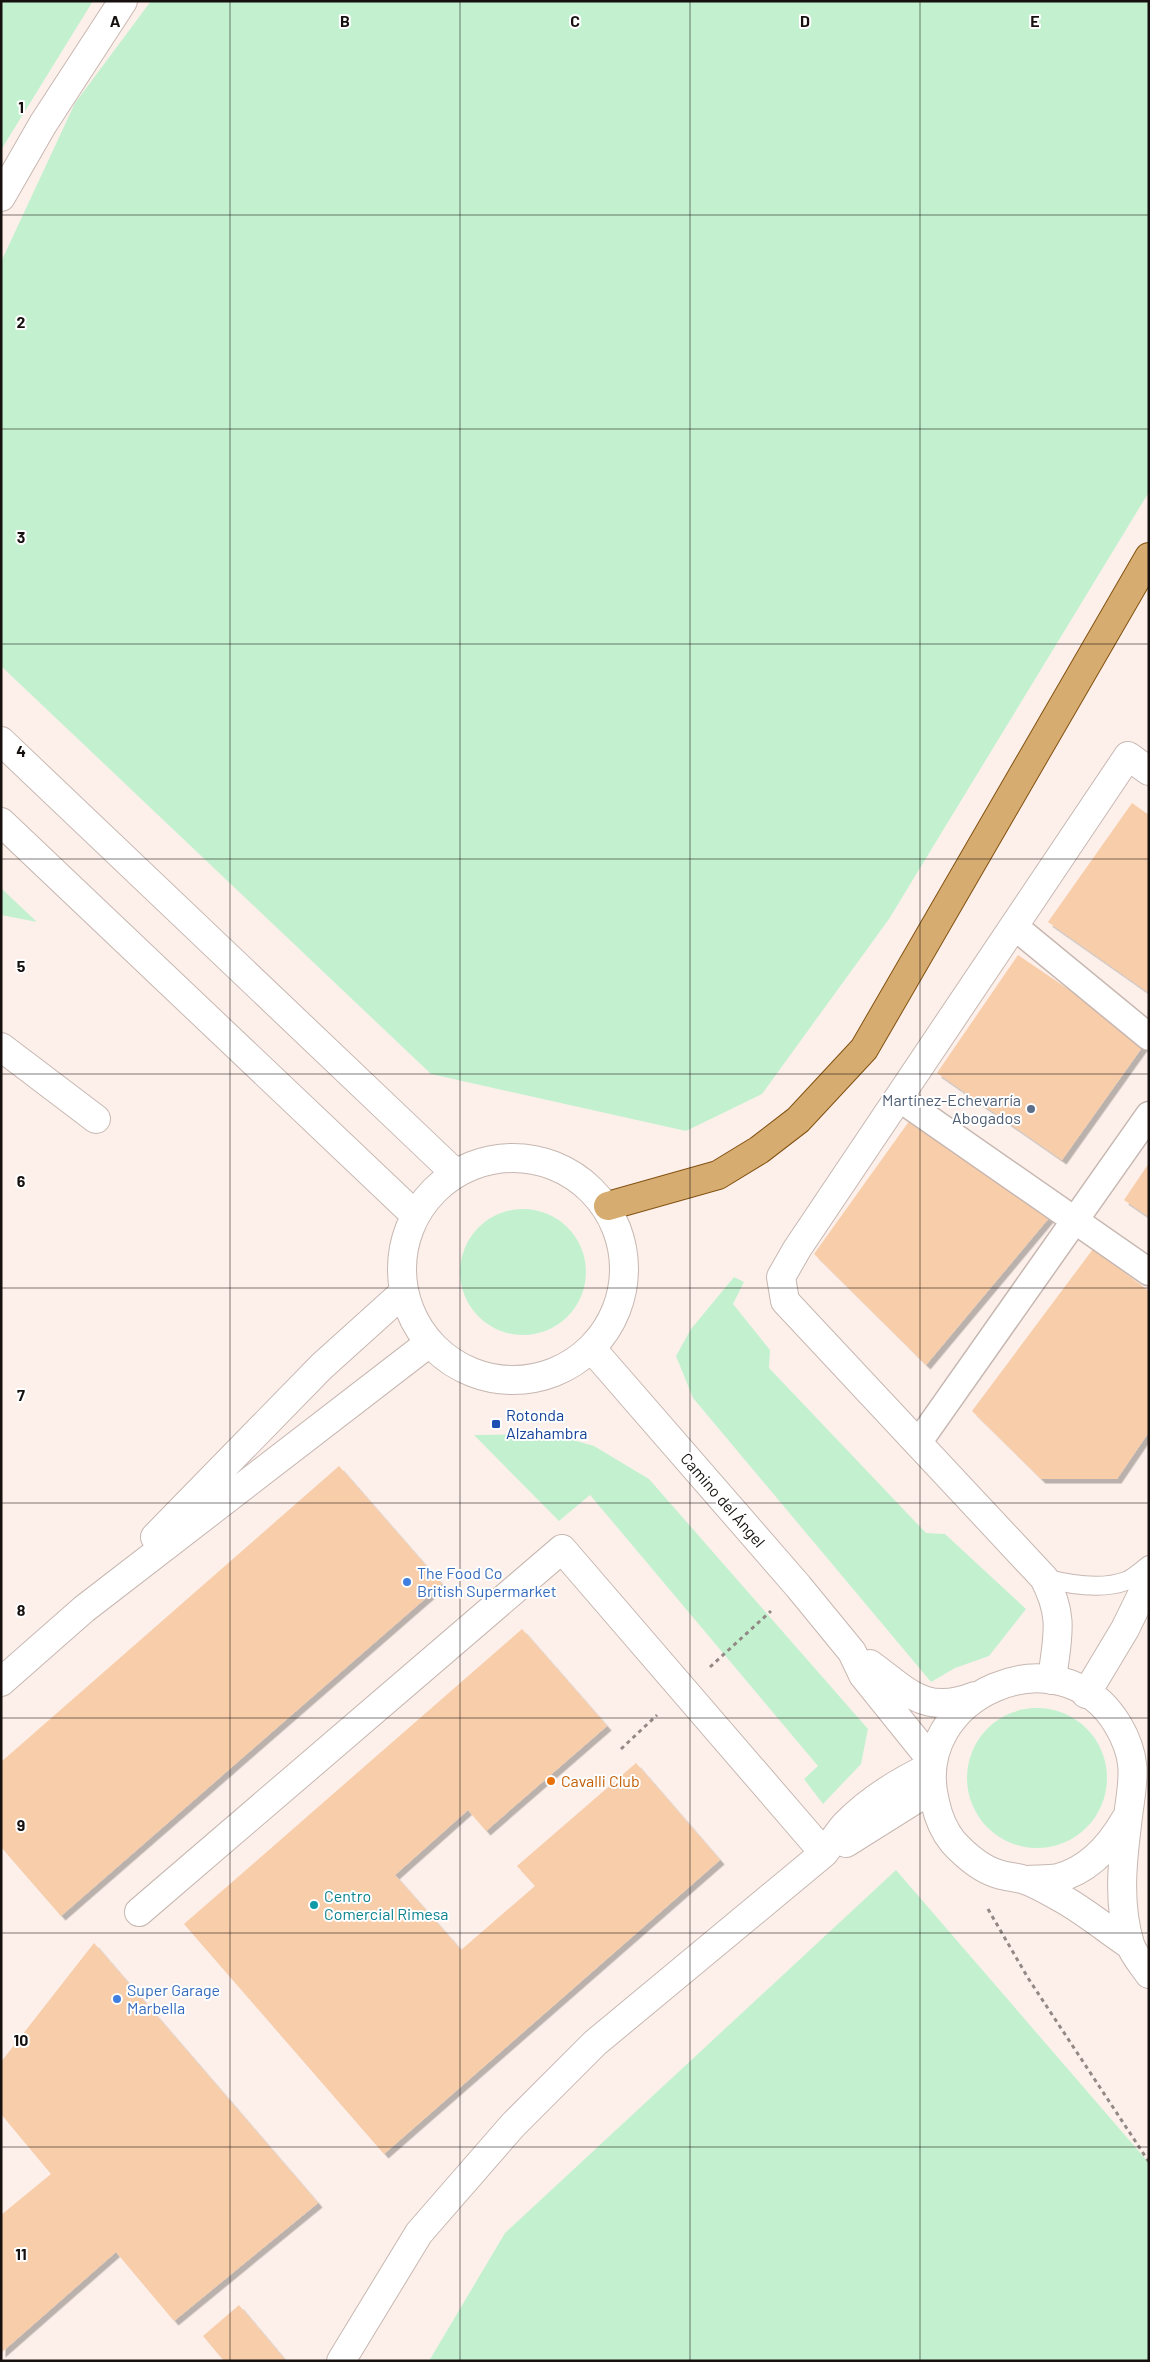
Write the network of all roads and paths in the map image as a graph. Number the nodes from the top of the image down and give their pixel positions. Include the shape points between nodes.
1 (123, 1) edge
2 (1, 197) edge
3 (1149, 557) edge
4 (1, 741) edge
5 (1138, 764) edge
6 (1, 822) edge
7 (1014, 926) junction
8 (1149, 1037) edge
9 (1, 1047) edge
10 (899, 1098) junction
11 (1149, 1115) edge
12 (96, 1120) dead end
13 (455, 1173) junction
14 (608, 1206) junction
15 (414, 1214) junction
16 (1074, 1220) junction
17 (1149, 1272) edge
18 (403, 1293) junction
19 (429, 1343) junction
20 (592, 1349) junction
21 (918, 1444) junction
22 (1149, 1565) edge
23 (1044, 1578) junction
24 (1149, 1580) edge
25 (84, 1609) junction
26 (852, 1652) junction
27 (1052, 1680) junction
28 (1, 1682) edge
29 (1086, 1694) junction
30 (976, 1695) junction
31 (932, 1772) junction
32 (1142, 1772) edge
33 (1128, 1815) junction
34 (824, 1853) junction
35 (970, 1859) junction
36 (1026, 1880) junction
37 (140, 1912) dead end
38 (1130, 1945) junction
39 (1149, 1974) edge
40 (1149, 2162) edge
41 (341, 2361) edge

1 - 2 street via 43,124
3 - 14 main road via 864,1049 798,1120 718,1175
4 - 13 street
5 - 7 street
6 - 15 street
7 - 8 street
7 - 10 street
9 - 12 street
10 - 16 street
10 - 21 street via 781,1277 785,1301
11 - 16 street
13 - 14 street via 495,1157 578,1176
13 - 15 street via 432,1191
14 - 20 street via 622,1242 626,1265 623,1296 611,1324
15 - 18 street via 404,1240 401,1266
16 - 17 street
16 - 21 street
18 - 19 street via 413,1320
18 - 25 street via 322,1366
19 - 20 street via 457,1366 527,1380 562,1370
19 - 25 street
20 - 26 street, Camino del Ángel
21 - 23 street
22 - 23 lane via 1126,1581 1104,1584 1070,1584
23 - 27 street via 1055,1599 1059,1625
24 - 29 street
25 - 28 street
26 - 30 street, Camino del Ángel via 919,1700 958,1703
26 - 31 street, Camino del Ángel via 863,1675
27 - 29 street via 1076,1687
27 - 30 street via 1026,1678 1000,1684
29 - 32 street via 1098,1701 1118,1724
30 - 31 street via 956,1713 942,1736
31 - 34 street via 906,1778 851,1832
31 - 35 street via 938,1816 951,1840
32 - 33 street
33 - 36 street via 1112,1843 1088,1864 1058,1878
33 - 38 street via 1122,1898
34 - 37 street via 562,1549
34 - 41 street via 595,2043 513,2126 420,2233
35 - 36 street via 996,1874
35 - 40 path via 992,1918
36 - 38 street via 1062,1899
38 - 39 street

